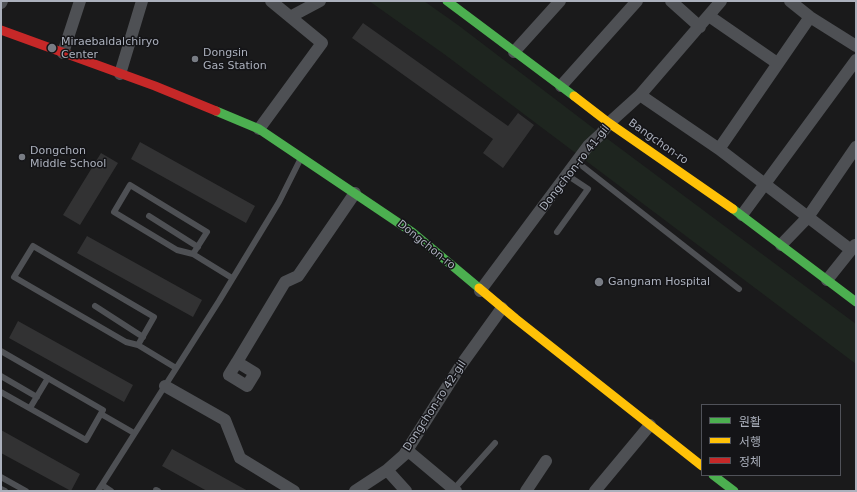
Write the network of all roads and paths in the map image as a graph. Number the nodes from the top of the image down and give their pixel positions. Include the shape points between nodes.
1 (80, 1) edge
2 (142, 1) edge
3 (271, 1) edge
4 (320, 1) edge
5 (447, 1) edge
6 (560, 1) edge
7 (637, 1) edge
8 (671, 1) edge
9 (721, 1) edge
10 (790, 1) edge
11 (709, 16) junction
12 (290, 17) junction
13 (810, 17) junction
14 (700, 27) junction
15 (1, 30) edge
16 (856, 46) edge
17 (514, 52) junction
18 (63, 53) junction
19 (856, 60) edge
20 (777, 63) junction
21 (120, 74) junction
22 (560, 86) junction
23 (640, 95) junction
24 (610, 123) junction
25 (260, 129) junction
26 (856, 147) edge
27 (719, 149) junction
28 (302, 156) junction
29 (577, 162) junction
30 (567, 175) junction
31 (765, 184) junction
32 (355, 193) junction
33 (149, 216) dead end
34 (742, 216) junction
35 (808, 217) junction
36 (557, 232) dead end
37 (781, 245) junction
38 (198, 246) junction
39 (854, 247) edge
40 (193, 254) junction
41 (232, 278) junction
42 (827, 280) junction
43 (739, 289) dead end
44 (480, 291) junction
45 (856, 302) edge
46 (95, 306) dead end
47 (502, 308) junction
48 (143, 337) junction
49 (138, 346) junction
50 (1, 351) edge
51 (237, 362) dead end
52 (176, 368) junction
53 (1, 376) edge
54 (48, 378) junction
55 (165, 386) junction
56 (1, 392) edge
57 (36, 397) junction
58 (30, 408) junction
59 (101, 414) junction
60 (650, 425) junction
61 (134, 433) junction
62 (494, 443) dead end
63 (407, 450) junction
64 (546, 461) dead end
65 (701, 465) edge
66 (387, 470) junction
67 (714, 476) edge
68 (1, 477) edge
69 (100, 488) edge
70 (1, 489) edge
71 (455, 490) edge
72 (5, 491) edge
73 (26, 491) edge
74 (111, 491) edge
75 (294, 491) edge
76 (355, 491) edge
77 (406, 491) edge
78 (526, 491) edge
79 (595, 491) edge
80 (734, 491) edge

1 - 18 street
2 - 21 street
3 - 12 street
4 - 12 street
5 - 17 main road, Bangchon-ro
6 - 17 street
7 - 22 street
8 - 14 street
9 - 11 street, Dongchon-ro 41-gil
10 - 13 street
11 - 14 street, Dongchon-ro 41-gil
11 - 20 street
12 - 25 street via 322,44
13 - 16 street
13 - 20 street
14 - 23 street, Dongchon-ro 41-gil
15 - 18 main road, Dongchon-ro
17 - 22 main road, Bangchon-ro
18 - 21 main road, Dongchon-ro
19 - 31 street
20 - 27 street
21 - 25 main road, Dongchon-ro
22 - 24 main road, Bangchon-ro
23 - 24 street, Dongchon-ro 41-gil
23 - 27 street
24 - 29 street, Dongchon-ro 41-gil
24 - 34 main road, Bangchon-ro
25 - 28 main road, Dongchon-ro
26 - 35 street
27 - 31 street
28 - 32 main road, Dongchon-ro
28 - 41 lane via 279,202
29 - 30 street, Dongchon-ro 41-gil
29 - 43 lane
30 - 36 lane via 588,189
30 - 44 street, Dongchon-ro 41-gil
31 - 34 street
31 - 35 street
32 - 44 main road, Dongchon-ro via 412,232
32 - 51 street via 298,276 285,282
33 - 38 lane
34 - 37 main road, Bangchon-ro
35 - 37 street
35 - 39 street
37 - 42 main road, Bangchon-ro
38 - 40 lane
38 - 40 lane via 207,232 130,185 114,212 177,250
39 - 42 street
40 - 41 lane
41 - 52 lane
42 - 45 main road, Bangchon-ro
44 - 47 main road, Dongchon-ro
46 - 48 lane
47 - 60 main road, Dongchon-ro
47 - 63 street, Dongchon-ro 42-gil via 461,365
48 - 49 lane
48 - 49 lane via 154,318 33,246 14,277 126,342
49 - 52 lane
50 - 54 lane
52 - 55 lane
53 - 57 lane
54 - 57 lane
54 - 59 lane via 103,410
55 - 61 lane
55 - 75 street via 225,420 240,458
56 - 58 lane
57 - 58 lane
58 - 59 lane via 86,440
59 - 61 lane
60 - 65 main road, Dongchon-ro
60 - 79 street
61 - 69 lane
62 - 71 lane
63 - 66 street, Dongchon-ro 42-gil
63 - 71 street
64 - 78 street
66 - 76 street, Dongchon-ro 42-gil
66 - 77 street
67 - 80 main road
68 - 73 lane
69 - 74 lane
70 - 72 lane

